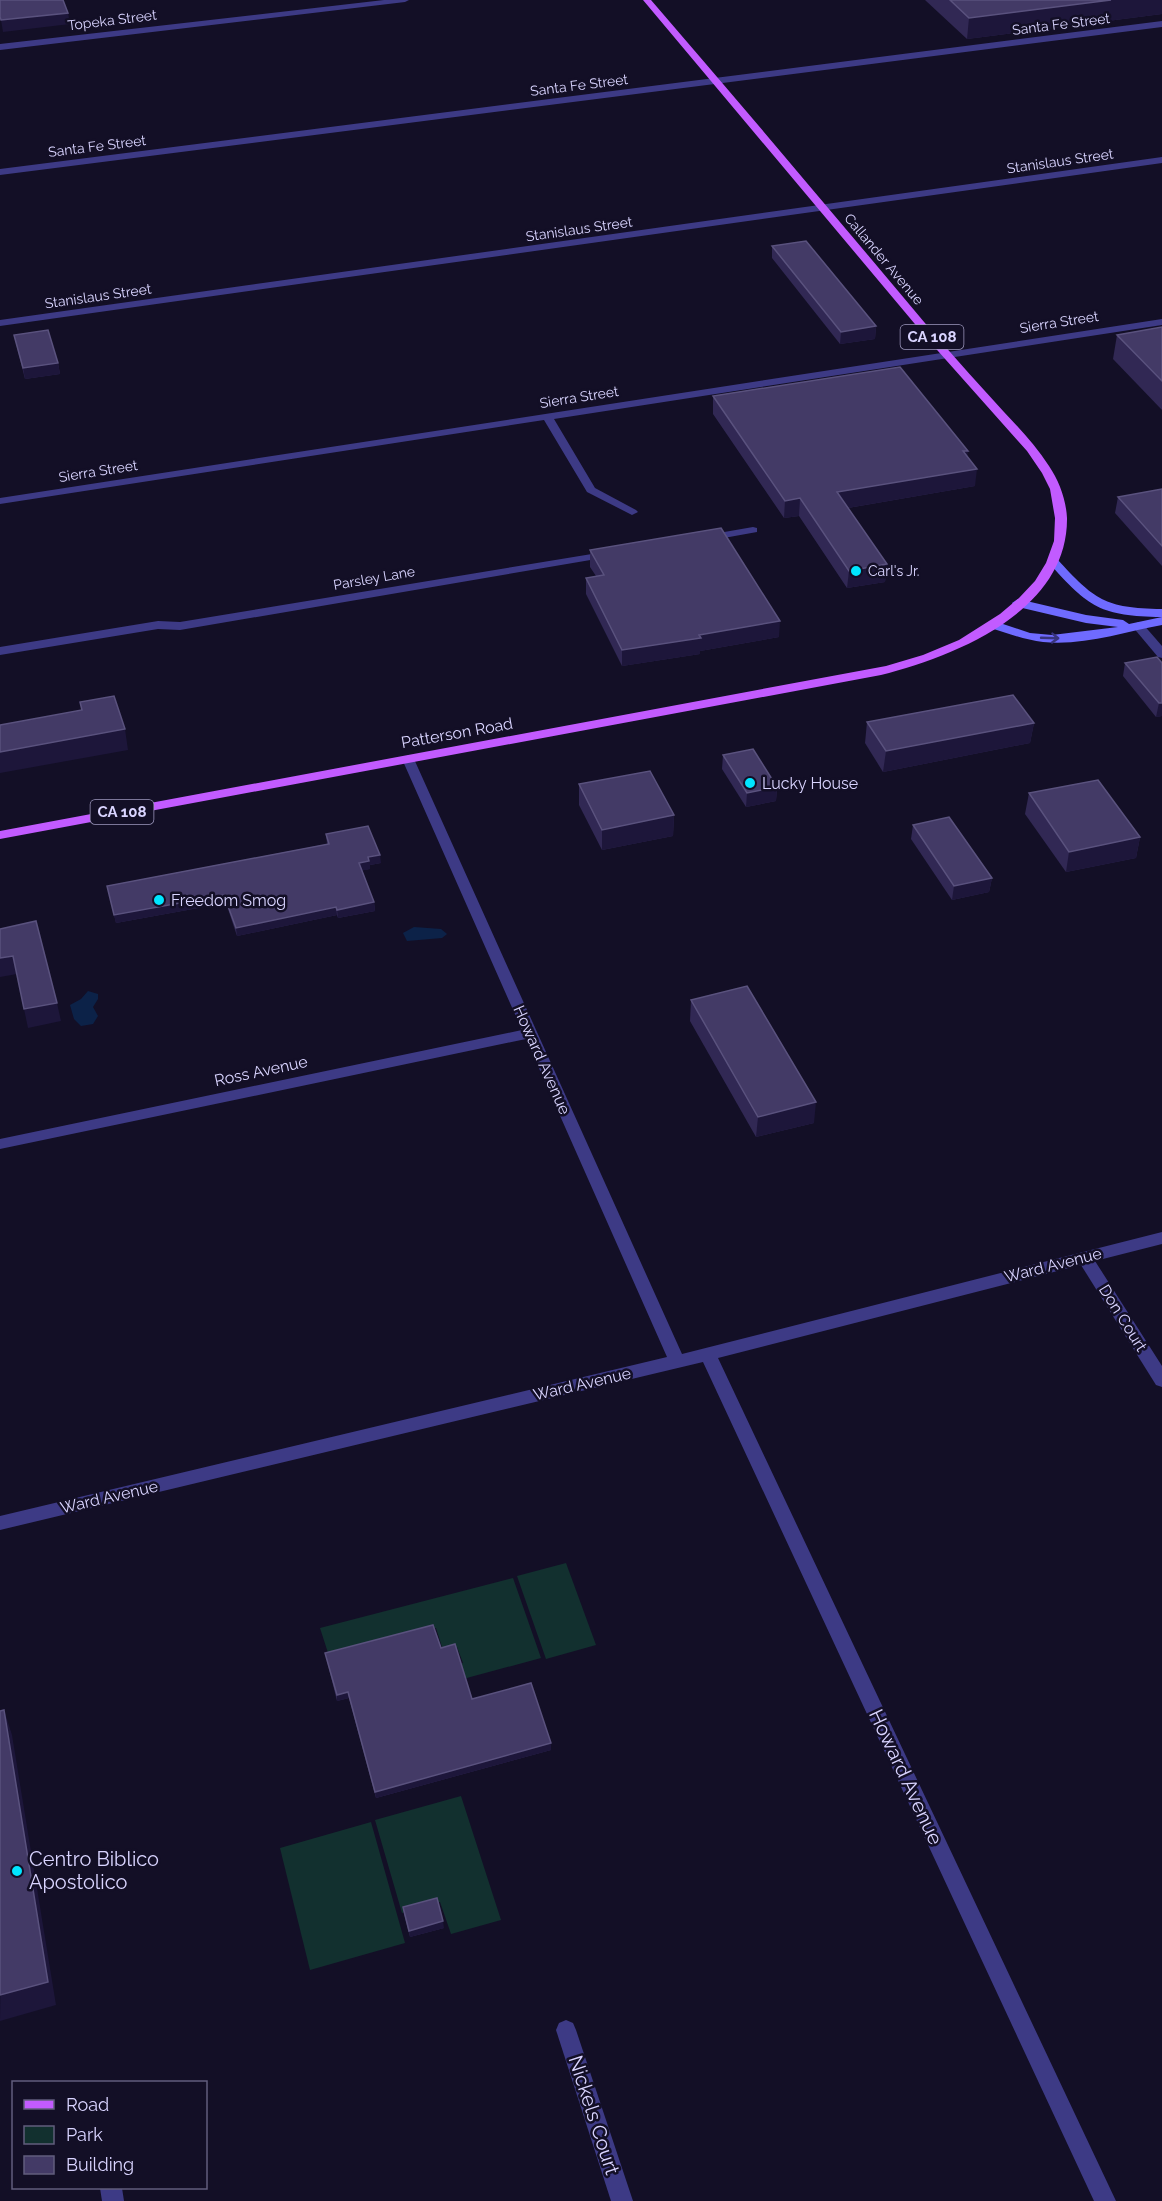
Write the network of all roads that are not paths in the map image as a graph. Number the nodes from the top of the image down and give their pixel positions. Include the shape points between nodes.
1 (405, 0) edge
2 (647, 0) edge
3 (1162, 24) edge
4 (0, 47) edge
5 (717, 81) junction
6 (1162, 160) edge
7 (0, 172) edge
8 (822, 208) junction
9 (1162, 322) edge
10 (0, 323) edge
11 (948, 355) junction
12 (547, 417) junction
13 (0, 501) edge
14 (632, 512) dead end
15 (753, 530) dead end
16 (694, 540) edge
17 (624, 552) edge
18 (1053, 561) junction
19 (1018, 603) junction
20 (1162, 614) edge
21 (1162, 621) edge
22 (994, 625) junction
23 (1138, 626) junction
24 (0, 651) edge
25 (1162, 654) edge
26 (919, 661) joint
27 (408, 759) junction
28 (0, 835) edge
29 (529, 1033) junction
30 (0, 1144) edge
31 (1162, 1238) edge
32 (1084, 1256) junction
33 (708, 1354) junction
34 (677, 1361) junction
35 (1162, 1380) edge
36 (0, 1523) edge
37 (566, 2030) dead end
38 (622, 2201) edge
39 (1105, 2201) edge

1 - 4 street, Topeka Street
2 - 5 main road, Callander Avenue / CA 108
3 - 5 street, Santa Fe Street
5 - 7 street, Santa Fe Street
5 - 8 main road, Callander Avenue / CA 108
6 - 8 street, Stanislaus Street
8 - 10 street, Stanislaus Street
8 - 11 main road, Callander Avenue / CA 108
9 - 11 street, Sierra Street
11 - 12 street, Sierra Street
11 - 18 main road, Callander Avenue / CA 108 via 1032,449 1049,474 1061,519
12 - 13 street, Sierra Street
12 - 14 street via 591,490
15 - 16 street
17 - 24 street, Parsley Lane via 180,626 158,625
18 - 19 main road, Callander Avenue / CA 108 via 1036,587
18 - 20 main road via 1098,605 1122,613
19 - 22 main road, Callander Avenue / CA 108
19 - 23 main road
21 - 23 main road
22 -> 23 main road via 1051,639
22 - 26 main road, Callander Avenue / CA 108
23 - 25 street
26 - 27 main road, Patterson Road / CA 108 via 841,680
27 - 28 main road, Patterson Road / CA 108
27 - 29 street, Howard Avenue
29 - 30 street, Ross Avenue
29 - 34 street, Howard Avenue
31 - 32 street, Ward Avenue
32 - 33 street, Ward Avenue
32 - 35 street, Don Court
33 - 34 street, Ward Avenue
33 - 39 street, Howard Avenue
34 - 36 street, Ward Avenue
37 - 38 street, Nickels Court

